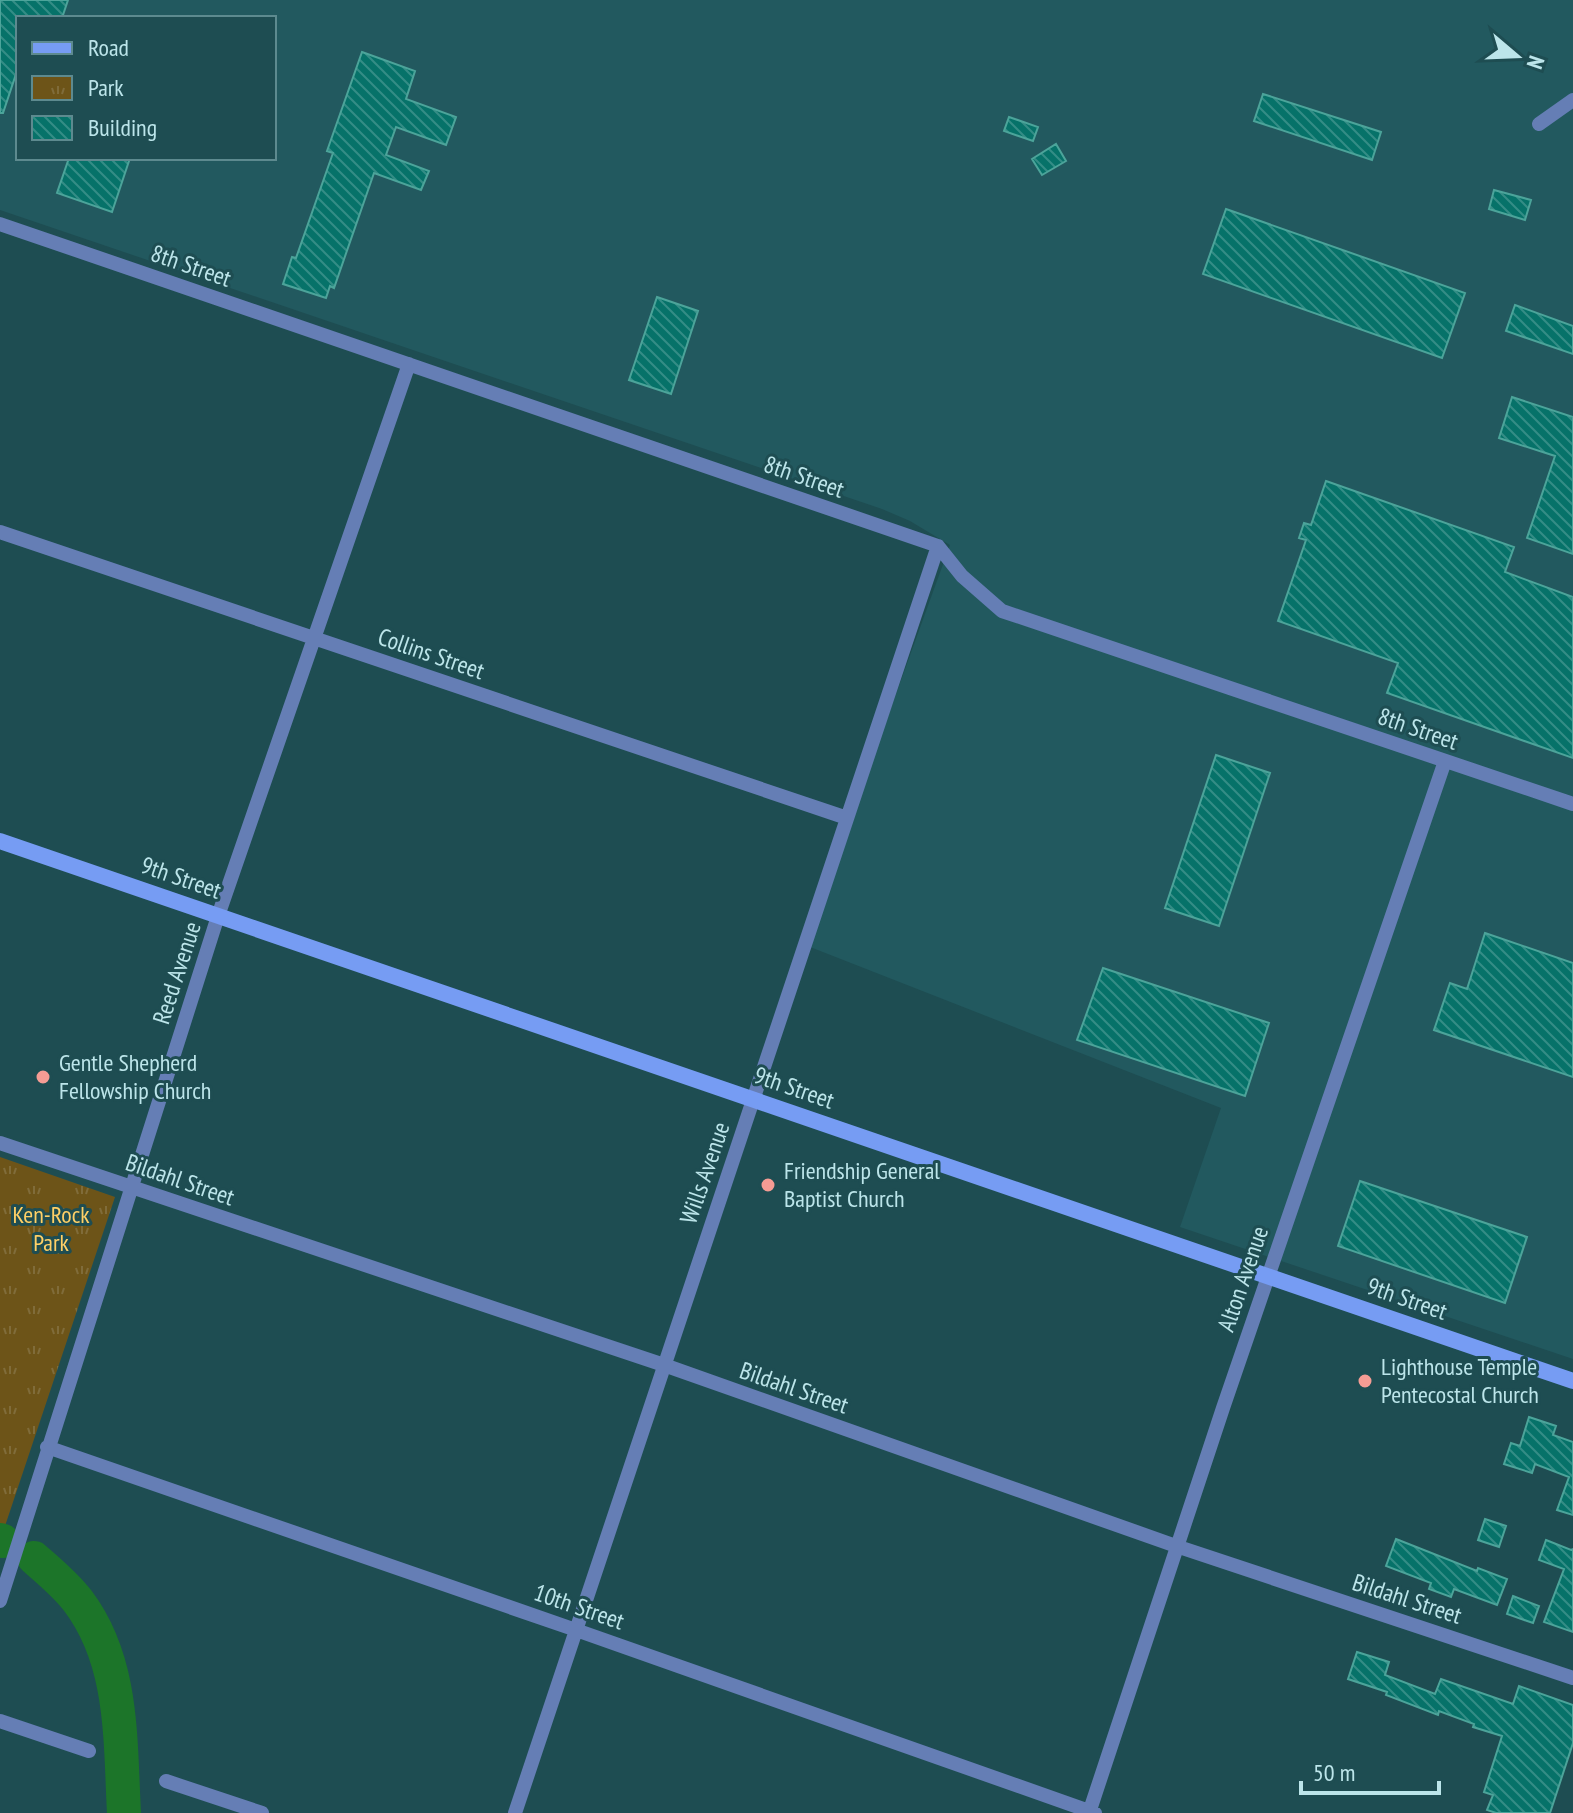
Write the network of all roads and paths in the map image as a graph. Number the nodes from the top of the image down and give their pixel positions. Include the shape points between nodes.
1 (1573, 100) edge
2 (1539, 124) dead end
3 (0, 224) edge
4 (409, 364) junction
5 (0, 532) edge
6 (938, 546) junction
7 (316, 638) junction
8 (1445, 761) junction
9 (1573, 804) edge
10 (847, 818) junction
11 (0, 841) edge
12 (218, 916) junction
13 (753, 1100) junction
14 (0, 1143) edge
15 (131, 1186) junction
16 (1267, 1276) junction
17 (664, 1365) junction
18 (1573, 1381) edge
19 (47, 1447) junction
20 (1176, 1546) junction
21 (0, 1601) edge
22 (576, 1630) junction
23 (1573, 1678) edge
24 (0, 1721) edge
25 (89, 1751) dead end
26 (166, 1781) dead end
27 (1091, 1812) edge
28 (262, 1813) edge
29 (515, 1813) edge

1 - 2 street
3 - 4 street, 8th Street
4 - 6 street, 8th Street
4 - 7 street, Reed Avenue
5 - 7 street, Collins Street
6 - 8 street, 8th Street via 1002,611
6 - 10 street, Wills Avenue
7 - 10 street, Collins Street
7 - 12 street, Reed Avenue
8 - 9 street, 8th Street
8 - 16 street, Alton Avenue
10 - 13 street, Wills Avenue
11 - 12 street, 9th Street
12 - 13 street, 9th Street
12 - 15 street, Reed Avenue
13 - 16 street, 9th Street
13 - 17 street, Wills Avenue
14 - 15 street, Bildahl Street
15 - 17 street, Bildahl Street
15 - 19 street, Reed Avenue
16 - 18 street, 9th Street
16 - 20 street, Alton Avenue
17 - 20 street, Bildahl Street
17 - 22 street, Wills Avenue
19 - 21 street, Reed Avenue
19 - 22 street, 10th Street
20 - 23 street, Bildahl Street
20 - 27 street, Alton Avenue
22 - 27 street, 10th Street
22 - 29 street, Wills Avenue
24 - 25 street
26 - 28 street

